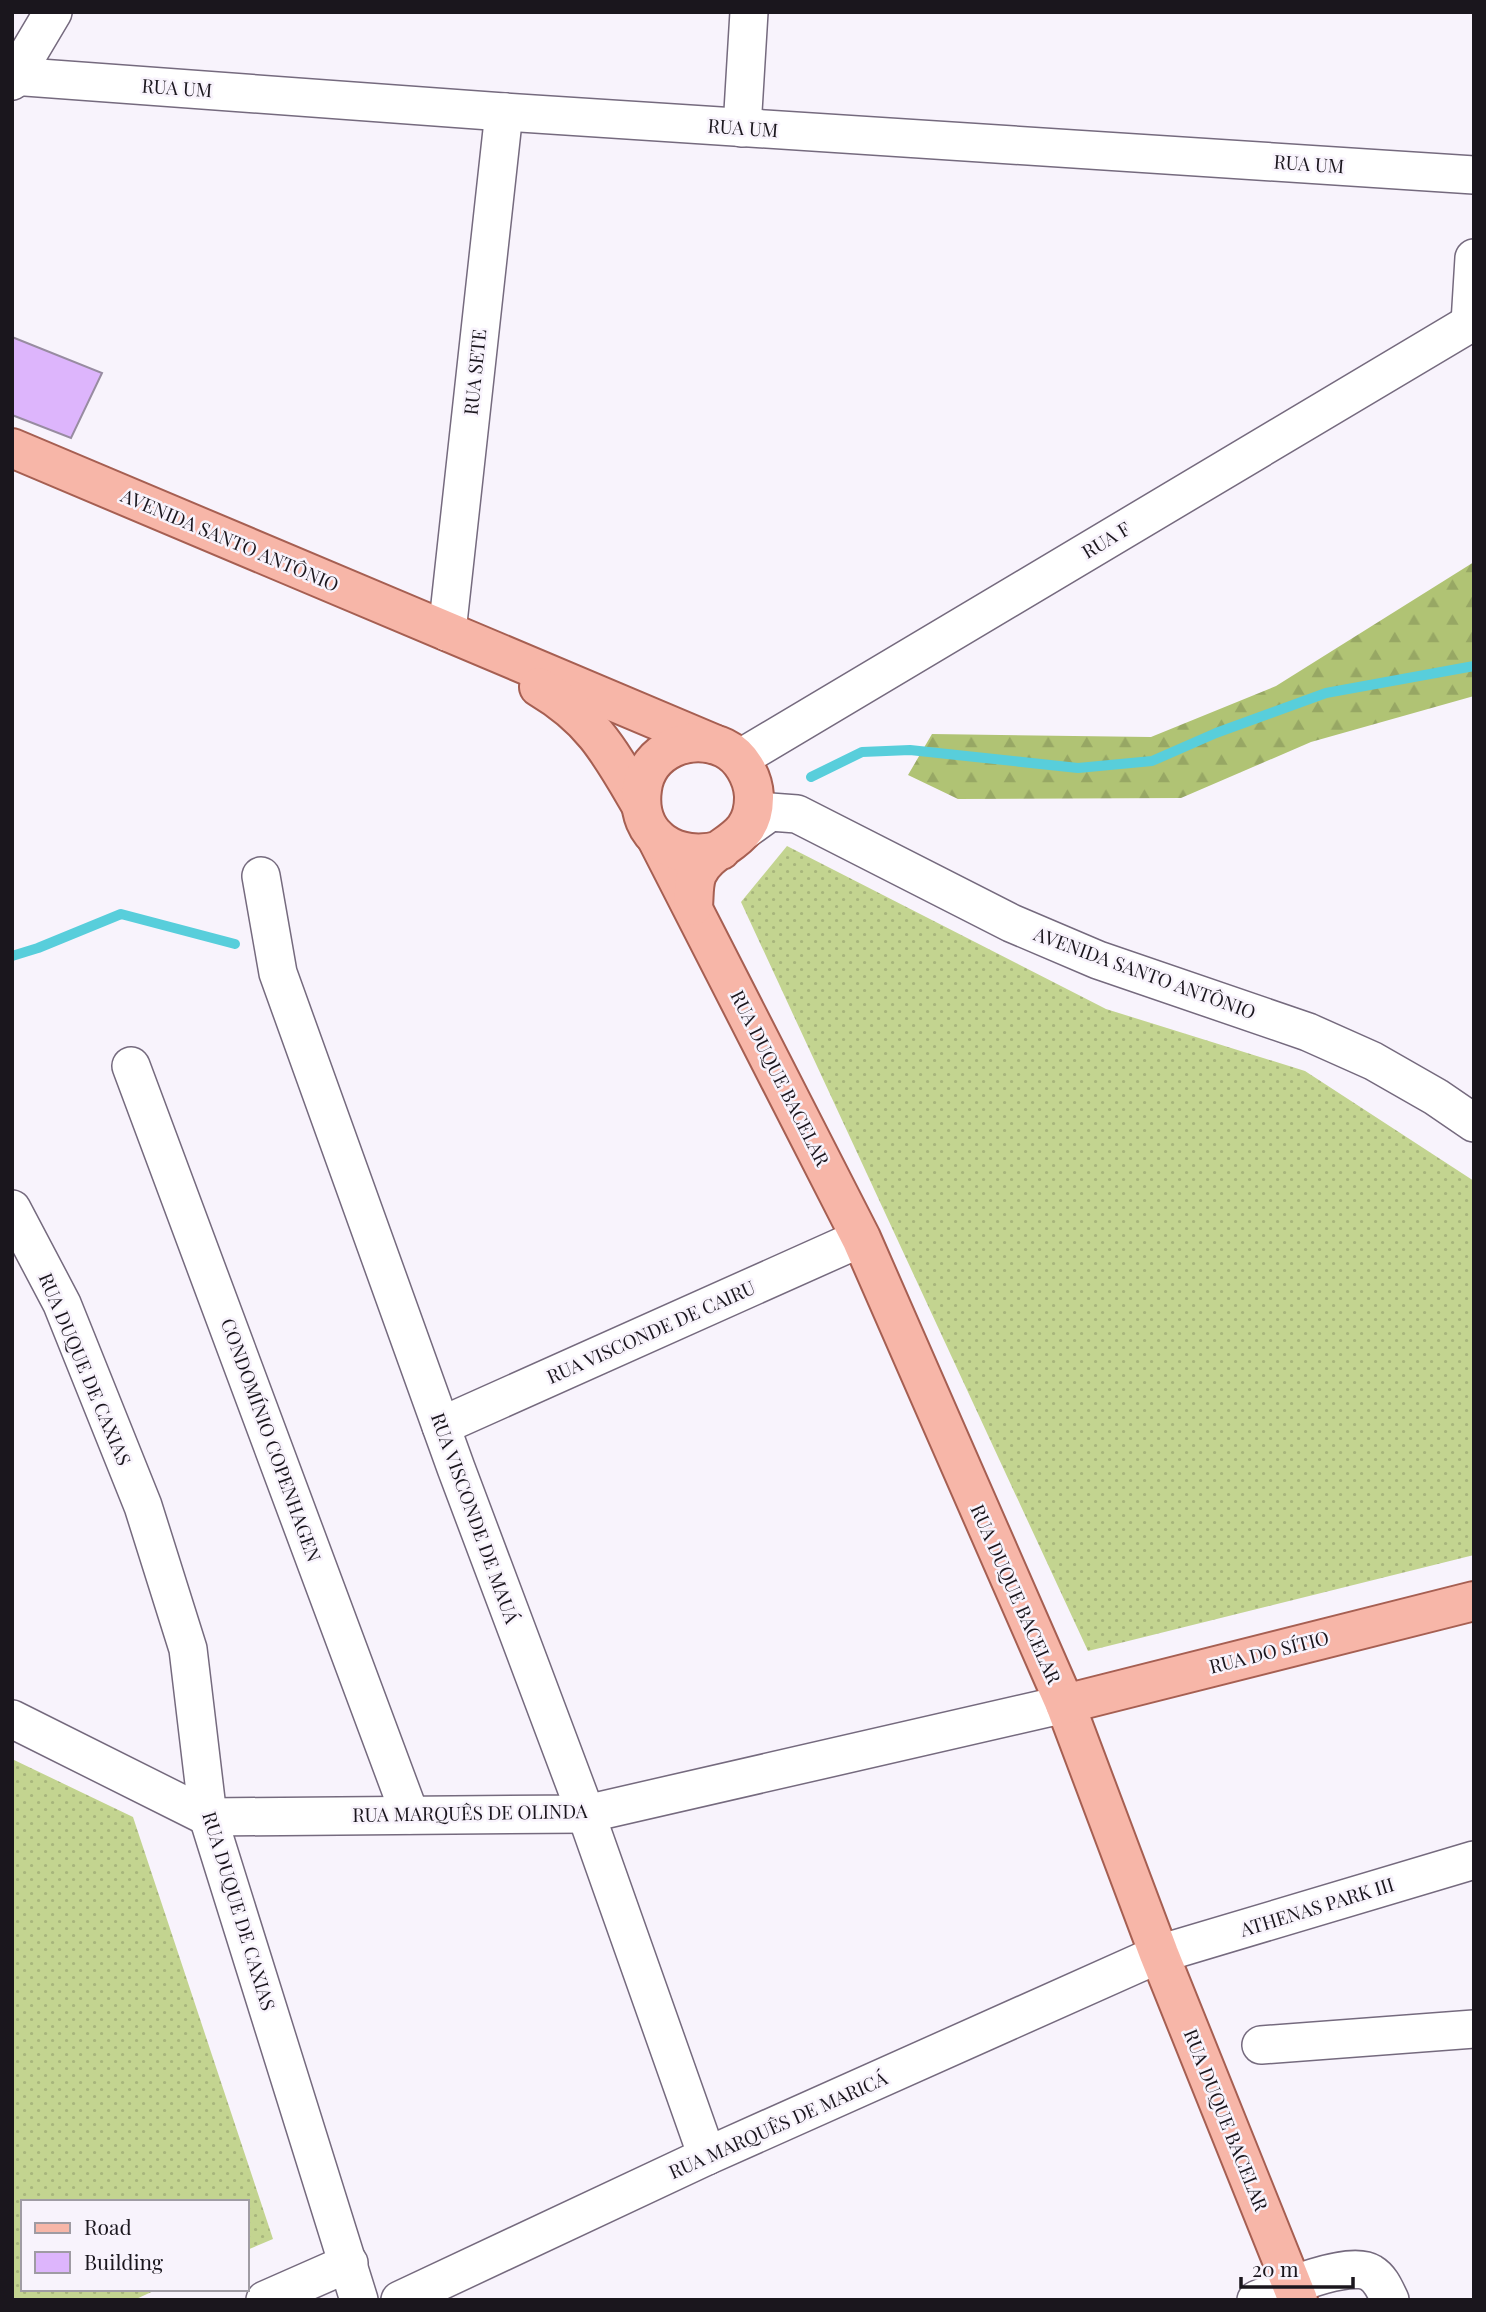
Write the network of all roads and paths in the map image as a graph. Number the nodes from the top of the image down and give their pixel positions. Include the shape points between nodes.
1 (53, 12) edge
2 (750, 12) edge
3 (13, 78) edge
4 (504, 112) junction
5 (742, 128) junction
6 (1474, 175) edge
7 (1474, 258) edge
8 (1472, 322) edge
9 (12, 447) edge
10 (447, 632) junction
11 (734, 759) junction
12 (649, 821) junction
13 (816, 822) junction
14 (733, 840) junction
15 (261, 876) dead end
16 (693, 906) junction
17 (131, 1066) dead end
18 (1474, 1123) edge
19 (12, 1209) edge
20 (861, 1238) junction
21 (440, 1426) junction
22 (1474, 1601) edge
23 (1065, 1704) junction
24 (12, 1719) edge
25 (586, 1814) junction
26 (410, 1815) junction
27 (208, 1817) junction
28 (1474, 1860) edge
29 (1160, 1954) junction
30 (1474, 2029) edge
31 (1261, 2045) dead end
32 (707, 2156) junction
33 (349, 2263) junction
34 (1295, 2292) edge
35 (265, 2300) edge
36 (359, 2300) edge
37 (400, 2300) edge
38 (1256, 2300) edge
39 (1390, 2300) edge

1 - 3 street
2 - 5 street
3 - 4 street, RUA UM
4 - 5 street, RUA UM
4 - 10 street, RUA SETE
5 - 6 street, RUA UM
7 - 8 street
8 - 11 street, RUA F
9 - 10 main road, AVENIDA SANTO ANTÔNIO
10 - 11 main road, AVENIDA SANTO ANTÔNIO
10 - 12 main road, AVENIDA SANTO ANTÔNIO via 564,701 586,721 606,746
11 - 12 main road via 696,741 661,755 642,786
11 - 13 street, AVENIDA SANTO ANTÔNIO
11 - 14 main road via 754,794 752,813
12 - 14 main road via 670,848 687,854 704,855
12 - 16 main road, RUA DUQUE BACELAR
13 - 14 street, AVENIDA SANTO ANTÔNIO via 797,814 770,812
13 - 18 street, AVENIDA SANTO ANTÔNIO via 1011,923 1098,960 1308,1032 1374,1061
14 - 16 main road via 704,864
15 - 21 street, RUA VISCONDE DE MAUÁ via 278,972
16 - 20 main road, RUA DUQUE BACELAR
17 - 26 street, CONDOMÍNIO COPENHAGEN
19 - 27 street, RUA DUQUE DE CAXIAS via 62,1304 143,1506 188,1649
20 - 21 street, RUA VISCONDE DE CAIRU
20 - 23 main road, RUA DUQUE BACELAR
21 - 25 street, RUA VISCONDE DE MAUÁ
22 - 23 main road, RUA DO SÍTIO
23 - 25 street, RUA MARQUÊS DE OLINDA
23 - 29 main road, RUA DUQUE BACELAR
24 - 27 street, RUA MARQUÊS DE OLINDA
25 - 26 street, RUA MARQUÊS DE OLINDA
25 - 32 street, RUA VISCONDE DE MAUÁ
26 - 27 street, RUA MARQUÊS DE OLINDA
27 - 33 street, RUA DUQUE DE CAXIAS
28 - 29 street, ATHENAS PARK III
29 - 32 street, RUA MARQUÊS DE MARICÁ
29 - 34 main road, RUA DUQUE BACELAR
30 - 31 street
32 - 37 street, RUA MARQUÊS DE MARICÁ
33 - 35 street
33 - 36 street, RUA DUQUE DE CAXIAS
34 - 38 street
34 - 39 street via 1354,2267 1370,2272

